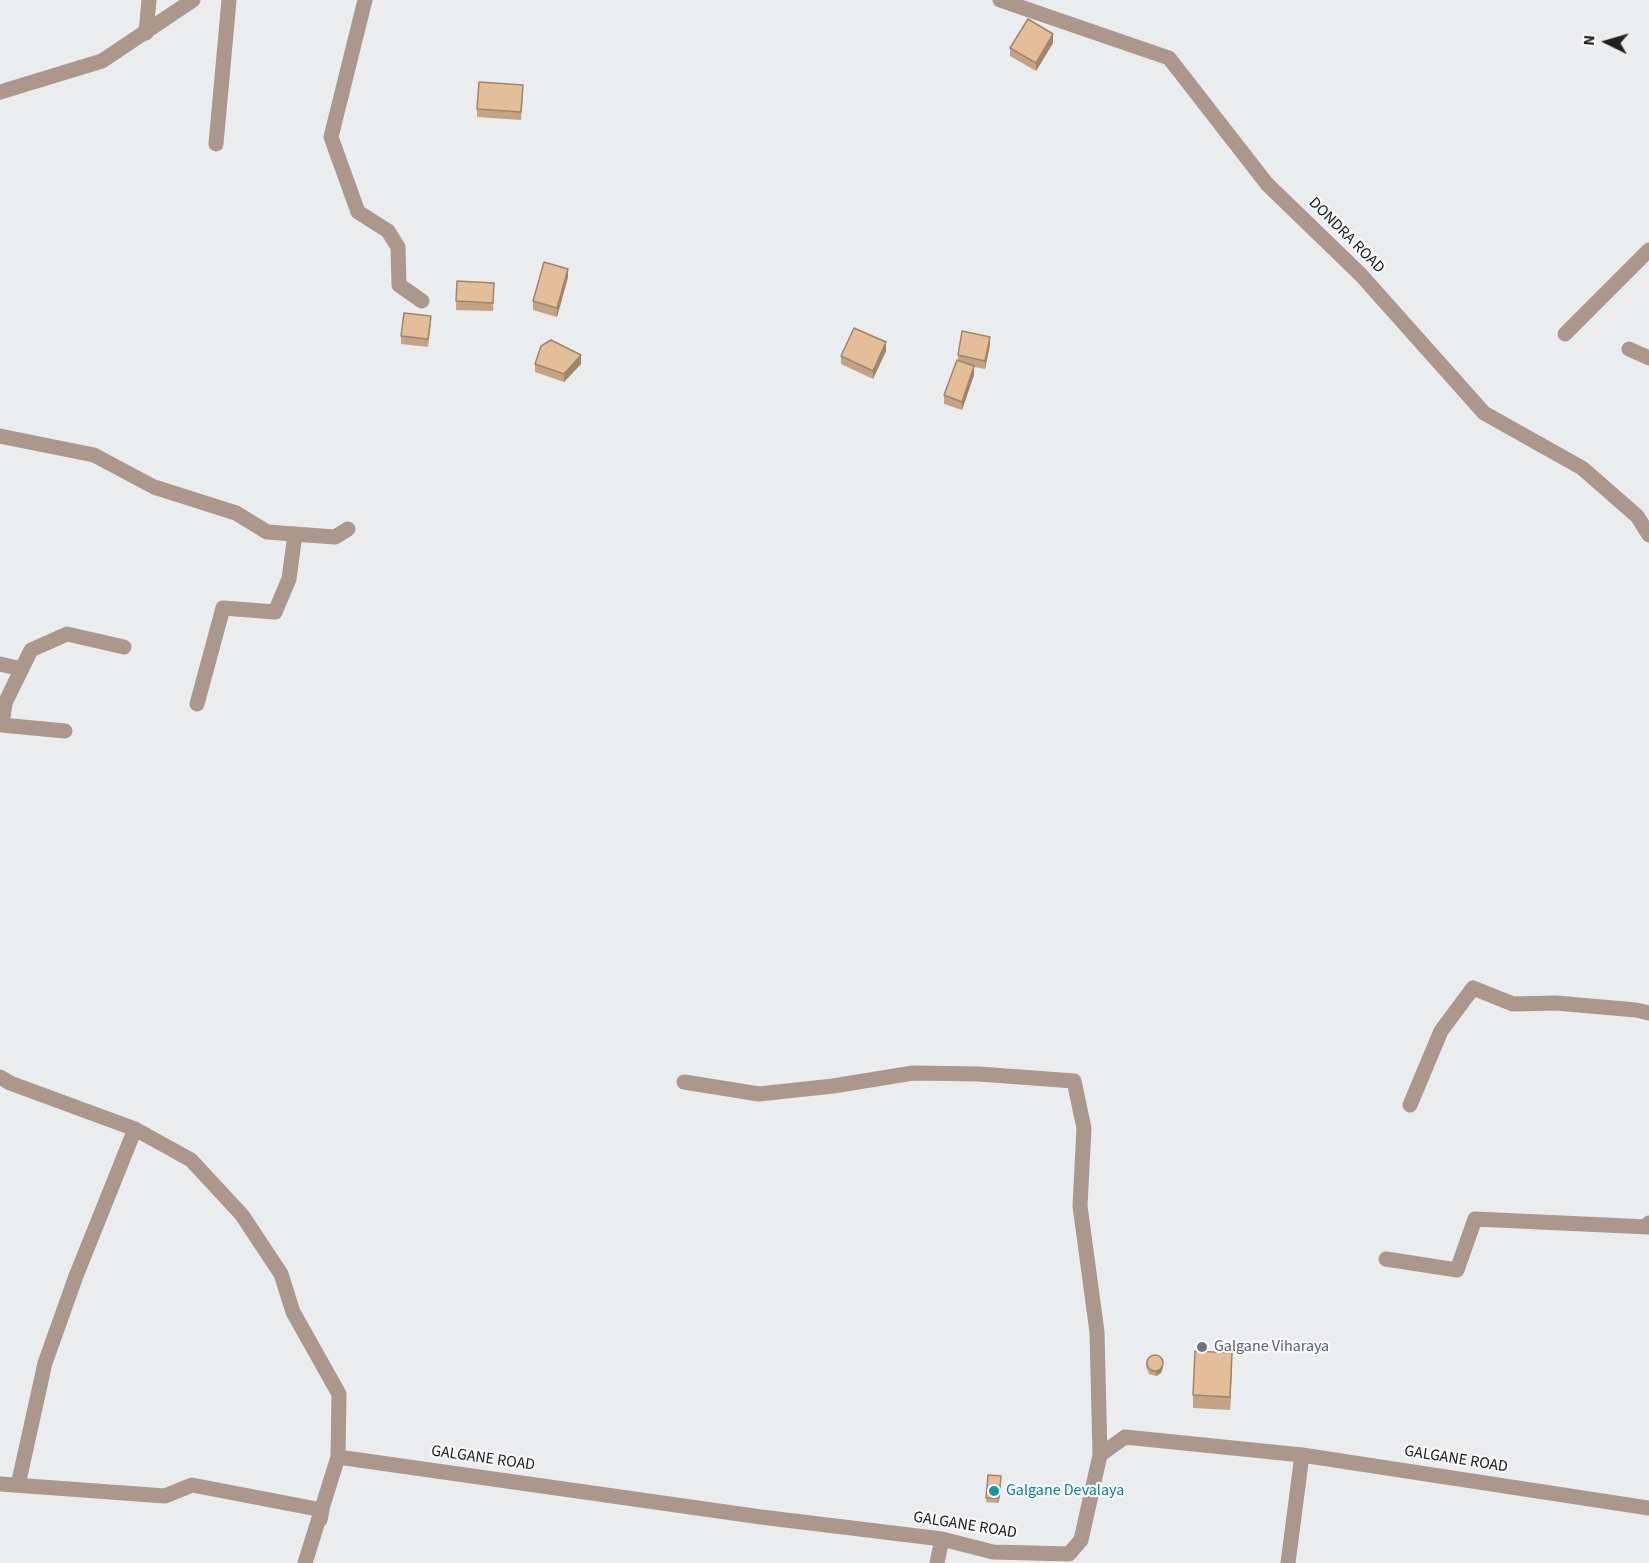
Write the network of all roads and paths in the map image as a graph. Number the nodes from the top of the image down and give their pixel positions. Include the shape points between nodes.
1 (149, 0) edge
2 (193, 0) edge
3 (229, 0) edge
4 (365, 0) edge
5 (1000, 0) edge
6 (146, 33) junction
7 (0, 92) edge
8 (216, 144) dead end
9 (1649, 250) edge
10 (422, 301) dead end
11 (1565, 334) dead end
12 (1629, 349) dead end
13 (1649, 358) edge
14 (0, 436) edge
15 (348, 529) dead end
16 (295, 534) junction
17 (1649, 535) edge
18 (124, 647) dead end
19 (0, 664) edge
20 (22, 669) junction
21 (2, 704) edge
22 (197, 704) dead end
23 (65, 731) dead end
24 (1649, 1013) edge
25 (0, 1077) edge
26 (684, 1082) dead end
27 (1410, 1105) dead end
28 (135, 1129) junction
29 (1649, 1223) edge
30 (1386, 1259) dead end
31 (1101, 1455) junction
32 (1302, 1455) junction
33 (338, 1457) junction
34 (0, 1484) edge
35 (18, 1485) junction
36 (1649, 1508) edge
37 (322, 1510) junction
38 (942, 1539) junction
39 (306, 1563) edge
40 (938, 1563) edge
41 (1288, 1563) edge

1 - 6 street
2 - 6 street
3 - 8 street
4 - 10 street via 331,137 358,212 388,231 398,247 399,285
5 - 17 street, DONDRA ROAD via 1170,58 1268,184 1361,275 1484,413 1582,468 1637,516
6 - 7 street via 102,61
9 - 11 street
12 - 13 street
14 - 16 street via 93,455 154,487 236,513 267,532
15 - 16 street via 335,537
16 - 22 street via 289,579 275,612 223,608
18 - 20 street via 67,633 31,650
19 - 20 street
20 - 21 street
21 - 23 street via 2,725
24 - 27 street via 1556,1002 1513,1004 1473,988 1441,1031
25 - 28 street
26 - 31 street via 759,1094 913,1073 1074,1081 1084,1128 1080,1206 1097,1332
28 - 33 street via 191,1160 242,1215 281,1274 293,1312 339,1394
28 - 35 street via 45,1363
29 - 30 street via 1648,1227 1475,1220 1457,1270
31 - 32 street, GALGANE ROAD via 1125,1437
31 - 38 street, GALGANE ROAD via 1081,1540 1069,1554 993,1552
32 - 36 street, GALGANE ROAD
32 - 41 street
33 - 37 street
33 - 38 street, GALGANE ROAD
34 - 35 street
35 - 37 street via 165,1496 192,1485
37 - 39 street
38 - 40 street

